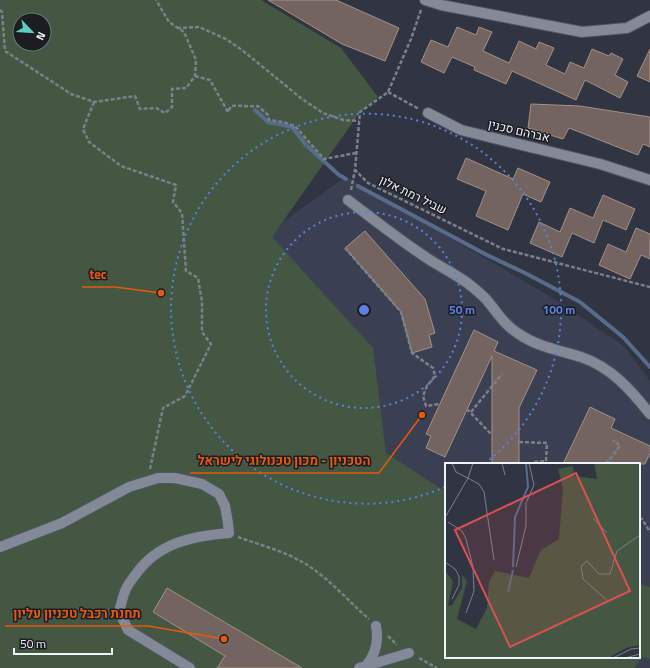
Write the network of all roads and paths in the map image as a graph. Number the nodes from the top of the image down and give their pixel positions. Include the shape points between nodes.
1 (156, 0) edge
2 (425, 0) edge
3 (0, 10) edge
4 (650, 16) edge
5 (177, 28) junction
6 (195, 76) junction
7 (388, 92) junction
8 (94, 102) junction
9 (428, 113) joint
10 (359, 121) junction
11 (356, 153) junction
12 (355, 170) junction
13 (650, 180) edge
14 (348, 200) joint
15 (345, 248) dead end
16 (650, 286) edge
17 (502, 374) dead end
18 (440, 404) dead end
19 (467, 409) dead end
20 (471, 412) junction
21 (650, 414) edge
22 (492, 435) dead end
23 (613, 440) dead end
24 (519, 442) dead end
25 (534, 463) edge
26 (607, 463) edge
27 (147, 481) junction
28 (640, 519) edge
29 (650, 532) edge
30 (229, 533) junction
31 (0, 547) edge
32 (376, 626) junction
33 (409, 652) junction
34 (362, 667) edge
35 (190, 668) edge
36 (437, 668) edge

1 - 5 path via 169,22
2 - 4 street via 582,32 627,28
2 - 7 path
3 - 8 path via 5,51 71,94
5 - 6 path via 184,32 196,60
5 - 10 path via 199,27 226,39 323,113 343,120
6 - 8 path via 186,88 172,89 172,107 165,113 156,108 140,109 135,96
6 - 11 path via 210,80 228,112 231,106 258,106 268,115 268,120 295,126 324,159
7 - 9 path
7 - 10 path via 360,112
8 - 27 path via 83,129 89,142 121,166 176,185 173,202 182,213 186,271 198,278 202,302 202,332 211,344 185,396 163,408
9 - 13 street, אברהם סכנין via 461,130 600,164
10 - 11 path
11 - 12 path
12 - 14 path
12 - 16 path, שביל רמת אלון via 368,183 503,249
14 - 21 street via 406,245 469,284 486,299 502,320 527,340 603,367 618,378
15 - 18 path via 401,312 412,353 433,368 435,376 423,396 426,406
17 - 20 path
19 - 20 path
20 - 22 path
23 - 26 path via 620,446
24 - 25 path via 547,443 546,461
27 - 30 street via 154,478 175,478 202,484 219,494 225,506
27 - 31 street via 129,487 62,523
28 - 29 path
30 - 32 path via 289,555 305,564 326,579
30 - 35 street via 184,540 166,547 144,563 127,587 119,611 128,630
32 - 33 path
32 - 34 street via 378,634 375,652
33 - 34 street
33 - 36 path

